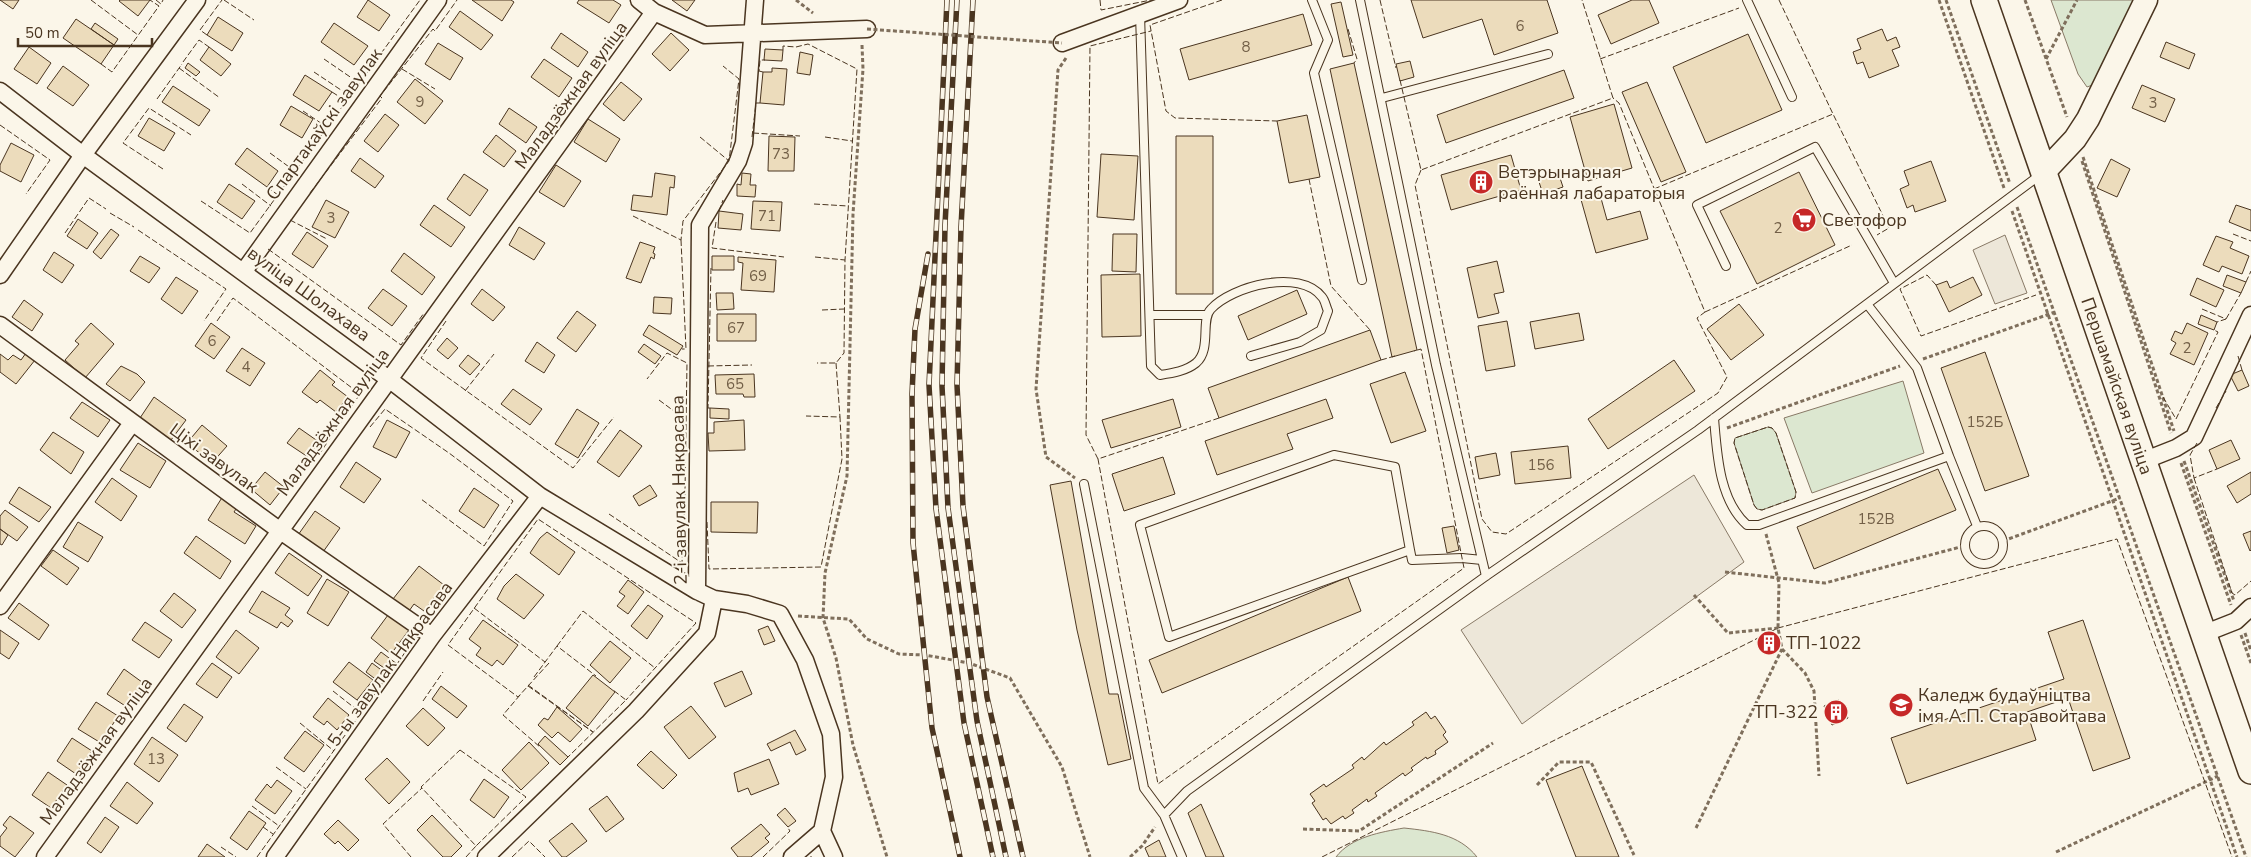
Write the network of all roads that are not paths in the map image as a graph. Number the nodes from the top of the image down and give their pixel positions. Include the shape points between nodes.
1 (197, 0) edge
2 (438, 0) edge
3 (639, 0) edge
4 (755, 0) edge
5 (1179, 0) edge
6 (1312, 0) edge
7 (1360, 0) edge
8 (1747, 0) edge
9 (1984, 0) edge
10 (2146, 0) edge
11 (654, 12) junction
12 (1140, 14) junction
13 (864, 30) road end
14 (752, 35) junction
15 (1066, 48) road end
16 (1548, 54) dead end
17 (0, 91) edge
18 (1792, 97) dead end
19 (1382, 98) junction
20 (83, 155) junction
21 (2045, 171) junction
22 (1726, 266) dead end
23 (244, 271) junction
24 (0, 275) edge
25 (1362, 280) dead end
26 (1894, 283) junction
27 (1866, 304) junction
28 (1150, 315) junction
29 (1207, 315) junction
30 (2251, 315) edge
31 (0, 325) edge
32 (1251, 356) dead end
33 (390, 380) junction
34 (1714, 418) junction
35 (132, 422) junction
36 (1949, 456) junction
37 (2143, 461) junction
38 (1084, 484) road end
39 (540, 496) junction
40 (1977, 526) junction
41 (279, 530) junction
42 (1410, 550) junction
43 (1482, 560) junction
44 (1486, 576) junction
45 (697, 591) junction
46 (714, 599) junction
47 (0, 606) edge
48 (2242, 615) edge
49 (2203, 634) junction
50 (432, 636) junction
51 (2251, 771) edge
52 (1164, 815) junction
53 (822, 831) junction
54 (45, 857) edge
55 (275, 857) edge
56 (486, 857) edge
57 (792, 857) edge
58 (834, 857) edge
59 (1182, 857) edge

1 - 20 street
2 - 23 street, Спартакаўскі завулак
3 - 11 street
4 - 14 street, 2-і завулак Някрасава
5 - 12 street
6 - 25 lane via 1328,40 1314,73
7 - 19 lane
8 - 18 lane
9 - 21 main road, Першамайская вуліца
10 - 21 main road via 2088,119 2076,138
11 - 14 street via 705,35
11 - 33 street, Маладзёжная вуліца
12 - 15 street
12 - 28 lane
13 - 14 street
14 - 45 street, 2-і завулак Някрасава via 744,143 738,161 700,225
16 - 19 lane
17 - 20 street, вуліца Шолахава
19 - 43 lane via 1436,365
20 - 23 street, вуліца Шолахава
20 - 24 street
21 - 26 lane
21 - 37 main road, Першамайская вуліца
22 - 26 lane via 1697,205 1815,147
23 - 33 street, вуліца Шолахава
26 - 27 lane
27 - 34 lane
27 - 36 lane via 1917,368
28 - 29 lane
28 - 29 lane via 1151,366 1160,375 1183,371 1198,362 1206,341
29 - 32 lane via 1228,295 1277,282 1304,284 1322,297 1328,311 1322,330 1300,342
30 - 37 street via 2194,437
31 - 35 street, Ціхі завулак
33 - 39 street, вуліца Шолахава
33 - 41 street, Маладзёжная вуліца
34 - 36 lane via 1718,468 1736,515 1747,525 1764,523
34 - 44 lane
35 - 41 street, Ціхі завулак
35 - 47 street
36 - 40 lane
37 - 49 main road, Першамайская вуліца
38 - 52 lane via 1144,788
39 - 45 street, вуліца Шолахава
39 - 50 street, 5-ы завулак Някрасава
40 - 40 lane via 1967,534 1964,546 1969,557 1979,564 1992,563 2002,553 2001,534 1990,526
41 - 50 street, Ціхі завулак
41 - 54 street, Маладзёжная вуліца
42 - 42 lane via 1395,467 1334,455 1140,525 1169,637
42 - 43 lane via 1412,560
43 - 44 lane
44 - 52 lane via 1187,791
45 - 46 street, 2-і завулак Някрасава
46 - 53 street, 2-і завулак Някрасава via 780,614 805,660 831,734 834,777
46 - 56 street via 706,633 636,711
48 - 49 street
49 - 51 main road, Першамайская вуліца
50 - 55 street, 5-ы завулак Някрасава
52 - 59 lane
53 - 57 street
53 - 58 street

